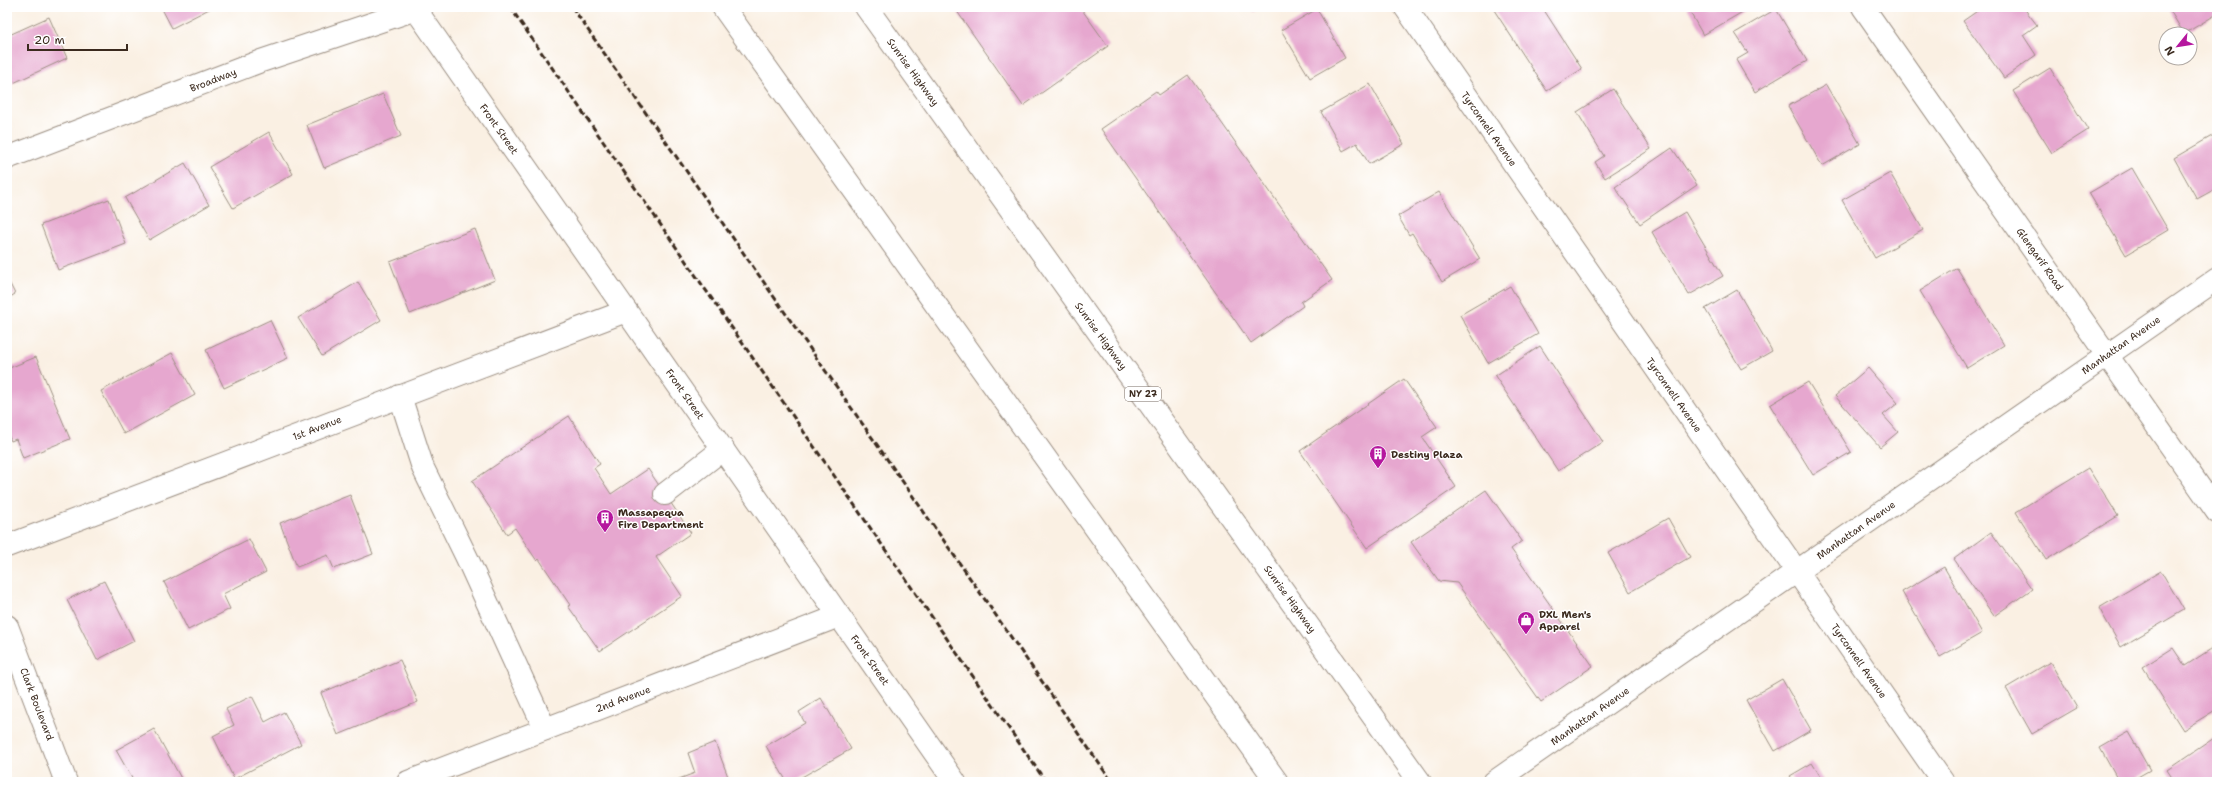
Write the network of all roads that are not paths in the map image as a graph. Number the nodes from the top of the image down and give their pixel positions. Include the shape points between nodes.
1 (723, 7) edge
2 (866, 7) edge
3 (1405, 7) edge
4 (1863, 7) edge
5 (417, 8) edge
6 (7, 158) edge
7 (2217, 279) edge
8 (626, 310) junction
9 (2108, 355) junction
10 (400, 396) junction
11 (723, 449) junction
12 (665, 494) dead end
13 (2217, 512) edge
14 (7, 546) edge
15 (1797, 572) junction
16 (839, 616) junction
17 (7, 626) edge
18 (545, 729) junction
19 (66, 782) edge
20 (408, 782) edge
21 (955, 782) edge
22 (1277, 782) edge
23 (1420, 782) edge
24 (1494, 782) edge
25 (1944, 782) edge

1 - 22 main road
2 - 23 main road, Sunrise Highway / NY 27
3 - 15 main road, Tyrconnell Avenue
4 - 9 main road, Glengarif Road
5 - 6 main road, Broadway via 261,61
5 - 8 main road, Front Street
7 - 9 main road, Manhattan Avenue
8 - 10 main road, 1st Avenue
8 - 11 main road, Front Street
9 - 13 main road, Glengarif Road
9 - 15 main road, Manhattan Avenue
10 - 14 main road, 1st Avenue
10 - 18 main road via 423,468
11 - 12 main road
11 - 16 main road, Front Street
15 - 24 main road, Manhattan Avenue
15 - 25 main road, Tyrconnell Avenue
16 - 18 main road, 2nd Avenue
16 - 21 main road, Front Street
17 - 19 main road, Clark Boulevard
18 - 20 main road, 2nd Avenue

